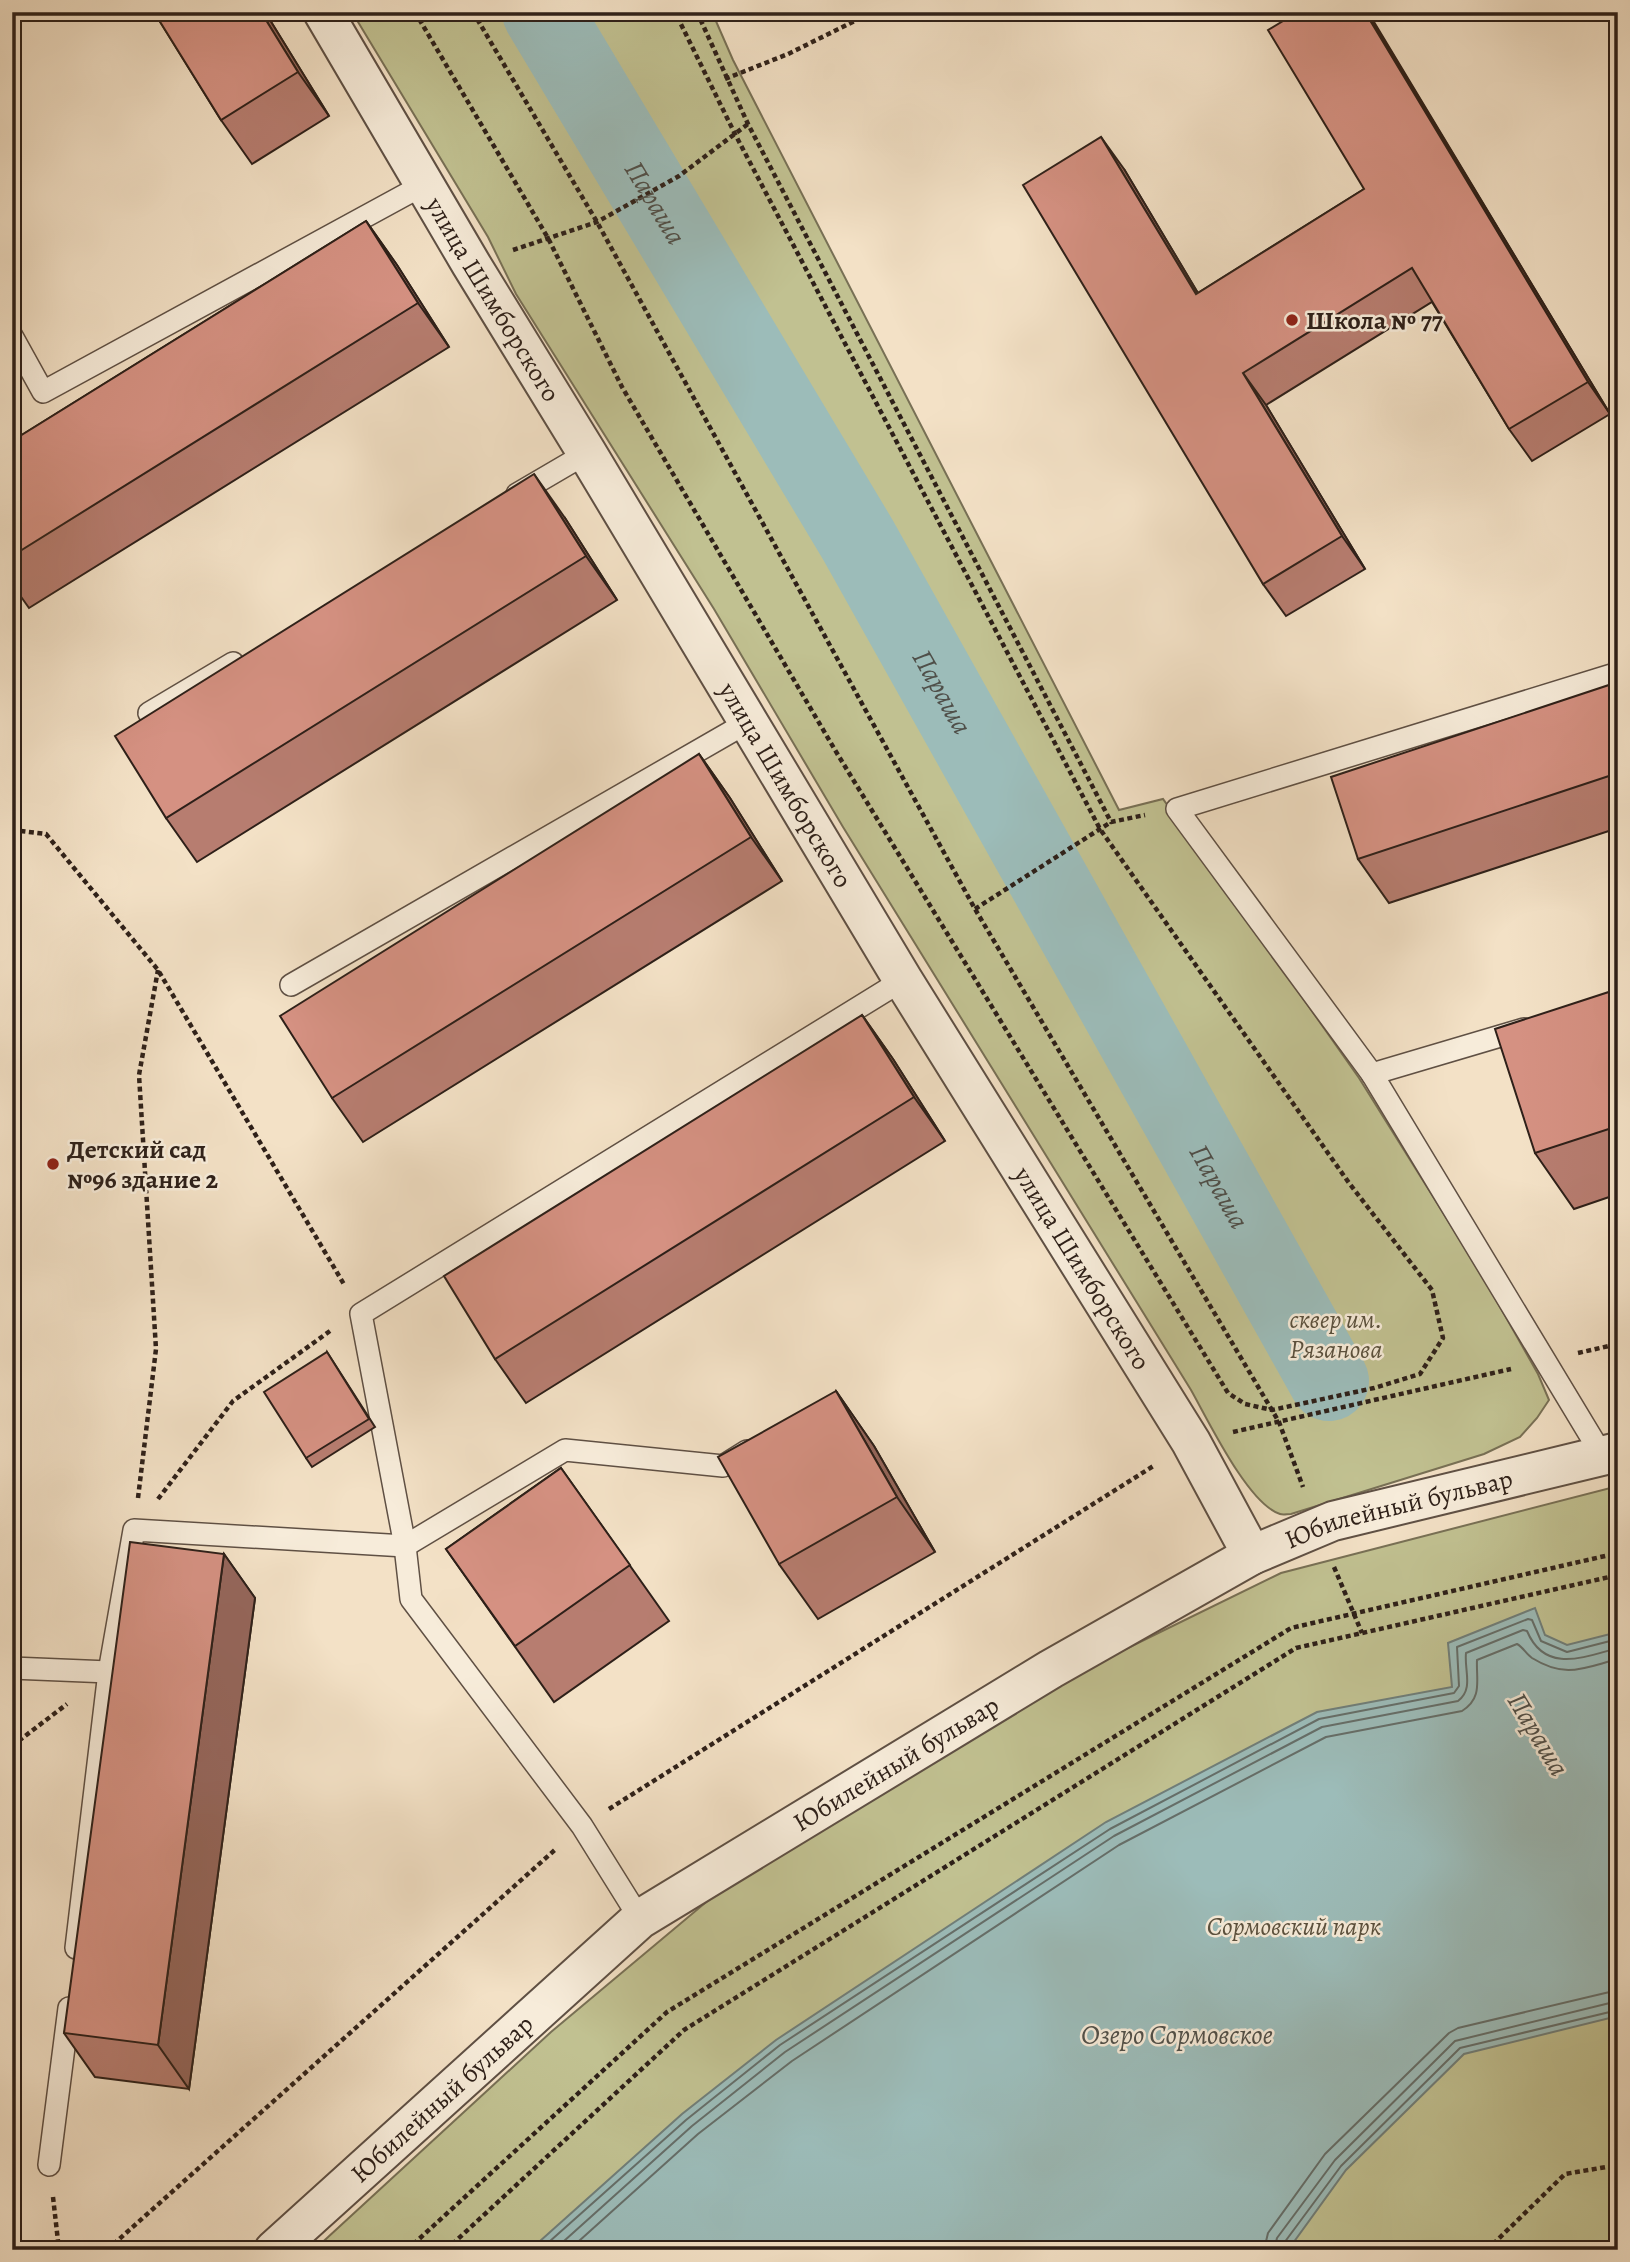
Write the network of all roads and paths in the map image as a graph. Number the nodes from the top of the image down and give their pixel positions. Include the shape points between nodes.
1 (323, 12) edge
2 (415, 12) edge
3 (473, 12) edge
4 (675, 12) edge
5 (697, 12) edge
6 (873, 12) edge
7 (725, 79) junction
8 (748, 124) junction
9 (735, 134) junction
10 (425, 184) junction
11 (597, 222) junction
12 (548, 238) junction
13 (471, 264) junction
14 (13, 335) edge
15 (587, 453) junction
16 (504, 502) edge
17 (255, 649) edge
18 (1618, 673) edge
19 (149, 713) edge
20 (748, 722) junction
21 (1177, 809) junction
22 (1111, 822) junction
23 (1100, 829) junction
24 (12, 830) edge
25 (975, 909) junction
26 (158, 970) junction
27 (903, 980) junction
28 (291, 985) dead end
29 (1540, 1025) edge
30 (1372, 1074) junction
31 (360, 1312) junction
32 (1618, 1344) edge
33 (1545, 1361) junction
34 (1272, 1410) junction
35 (1279, 1422) junction
36 (1191, 1442) junction
37 (759, 1444) edge
38 (1610, 1454) edge
39 (134, 1530) junction
40 (405, 1546) junction
41 (1618, 1553) edge
42 (1252, 1555) junction
43 (1618, 1575) edge
44 (12, 1668) edge
45 (110, 1672) junction
46 (12, 1746) edge
47 (582, 1826) junction
48 (640, 1919) junction
49 (49, 2165) joint
50 (1618, 2165) edge
51 (59, 2250) edge
52 (107, 2250) edge
53 (274, 2250) edge
54 (407, 2250) edge
55 (446, 2250) edge
56 (1487, 2250) edge

1 - 10 street, улица Шимборского
2 - 12 path
3 - 11 path
4 - 9 path
5 - 7 path
6 - 7 path
7 - 8 path
8 - 9 path
8 - 22 path
9 - 11 path via 679,176
9 - 23 path
10 - 13 street, улица Шимборского
10 - 14 lane via 43,392
11 - 12 path
11 - 25 path
12 - 13 path
12 - 34 path via 622,387 835,750 1210,1366 1228,1393 1245,1404
13 - 15 street, улица Шимборского
15 - 16 lane
15 - 20 street, улица Шимборского
17 - 19 lane
18 - 21 lane
20 - 27 street, улица Шимборского
20 - 28 lane
21 - 22 path
21 - 30 lane
22 - 23 path, bridge
23 - 25 path, bridge
23 - 34 path via 1349,1183 1432,1290 1443,1339 1420,1374
24 - 26 path via 46,834
25 - 34 path
26 - 31 path
26 - 39 path via 139,1075 156,1349
27 - 31 lane
27 - 36 street, улица Шимборского
29 - 30 lane
30 - 33 lane
31 - 39 path via 233,1401
31 - 40 lane
32 - 33 path
33 - 35 path
33 - 38 lane
34 - 35 path
35 - 36 path
36 - 42 street, улица Шимборского
36 - 47 path
37 - 40 lane via 723,1466 565,1450
38 - 42 street, Юбилейный бульвар via 1334,1521
39 - 40 lane
39 - 45 lane
40 - 47 lane via 411,1599
41 - 54 path via 1291,1628 667,2012
42 - 48 street, Юбилейный бульвар via 1051,1669
43 - 55 path via 1296,1648 684,2030
44 - 45 lane
45 - 46 path
45 - 49 lane
47 - 48 lane
47 - 52 path
48 - 53 street, Юбилейный бульвар
49 - 51 path
50 - 56 path via 1565,2175

